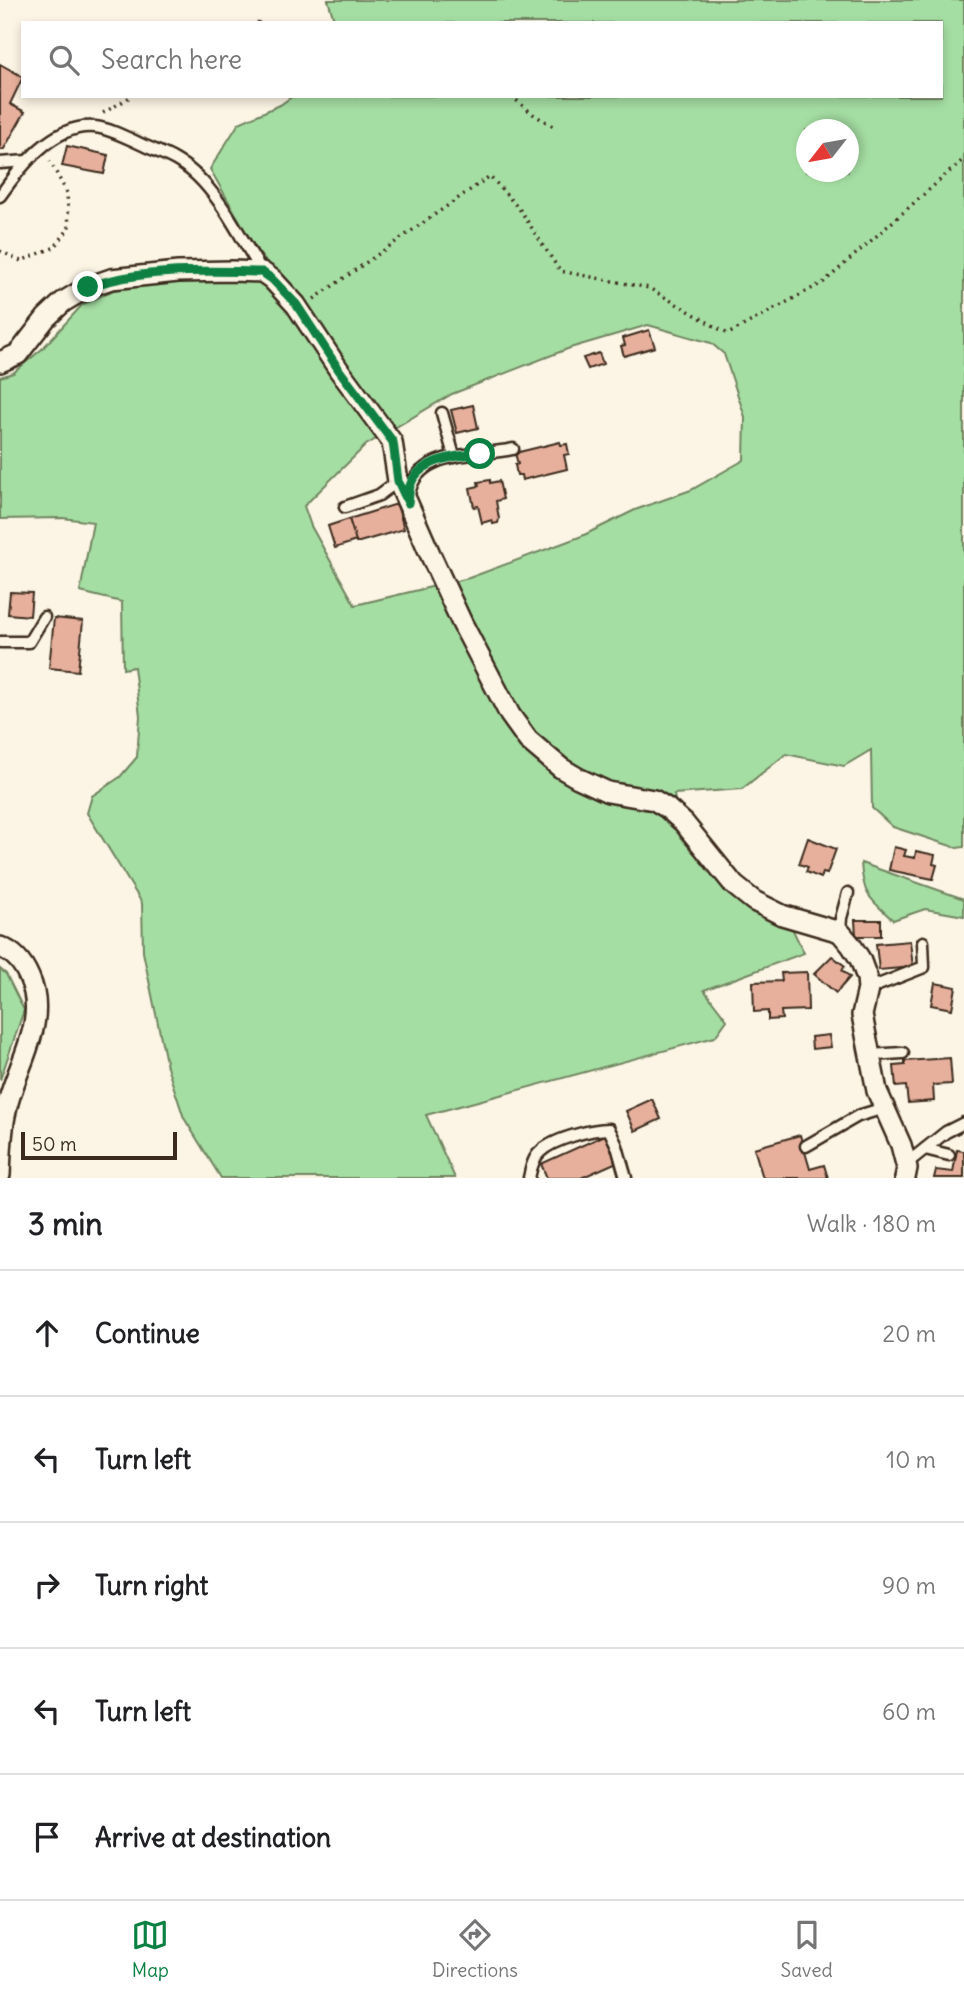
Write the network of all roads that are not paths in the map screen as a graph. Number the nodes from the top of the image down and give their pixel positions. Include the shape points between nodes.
1 (28, 161) junction
2 (0, 163) edge
3 (0, 196) edge
4 (262, 272) junction
5 (0, 362) edge
6 (442, 413) dead end
7 (513, 449) dead end
8 (454, 456) junction
9 (398, 481) junction
10 (408, 503) junction
11 (345, 507) dead end
12 (44, 617) dead end
13 (0, 642) edge
14 (848, 893) dead end
15 (840, 932) junction
16 (923, 942) dead end
17 (0, 947) edge
18 (868, 989) junction
19 (903, 1054) dead end
20 (870, 1055) junction
21 (884, 1108) junction
22 (964, 1123) edge
23 (806, 1146) dead end
24 (925, 1149) junction
25 (949, 1156) dead end
26 (906, 1171) edge
27 (0, 1175) edge
28 (529, 1178) edge
29 (626, 1178) edge

1 - 2 lane
1 - 3 lane
1 - 4 lane via 70,129 95,127 179,160 204,182
4 - 5 street via 178,272 111,279 63,302 18,354
4 - 9 street via 299,310 393,442
6 - 8 lane
7 - 8 lane
8 - 10 lane via 418,474 411,483
9 - 10 street
9 - 11 lane via 379,495
10 - 15 street via 462,623 528,740 578,778 608,792 654,800 667,808 734,885 754,901 782,915
12 - 13 lane via 29,642
14 - 15 lane
15 - 18 street via 860,959
16 - 18 lane via 924,967
17 - 27 street via 25,967 37,1006 6,1109
18 - 20 street via 862,1015
19 - 20 lane
20 - 21 street
21 - 23 lane via 858,1116
21 - 26 street via 901,1145
22 - 24 lane
24 - 25 lane
24 - 26 lane
28 - 29 lane via 540,1152 593,1129 609,1129

